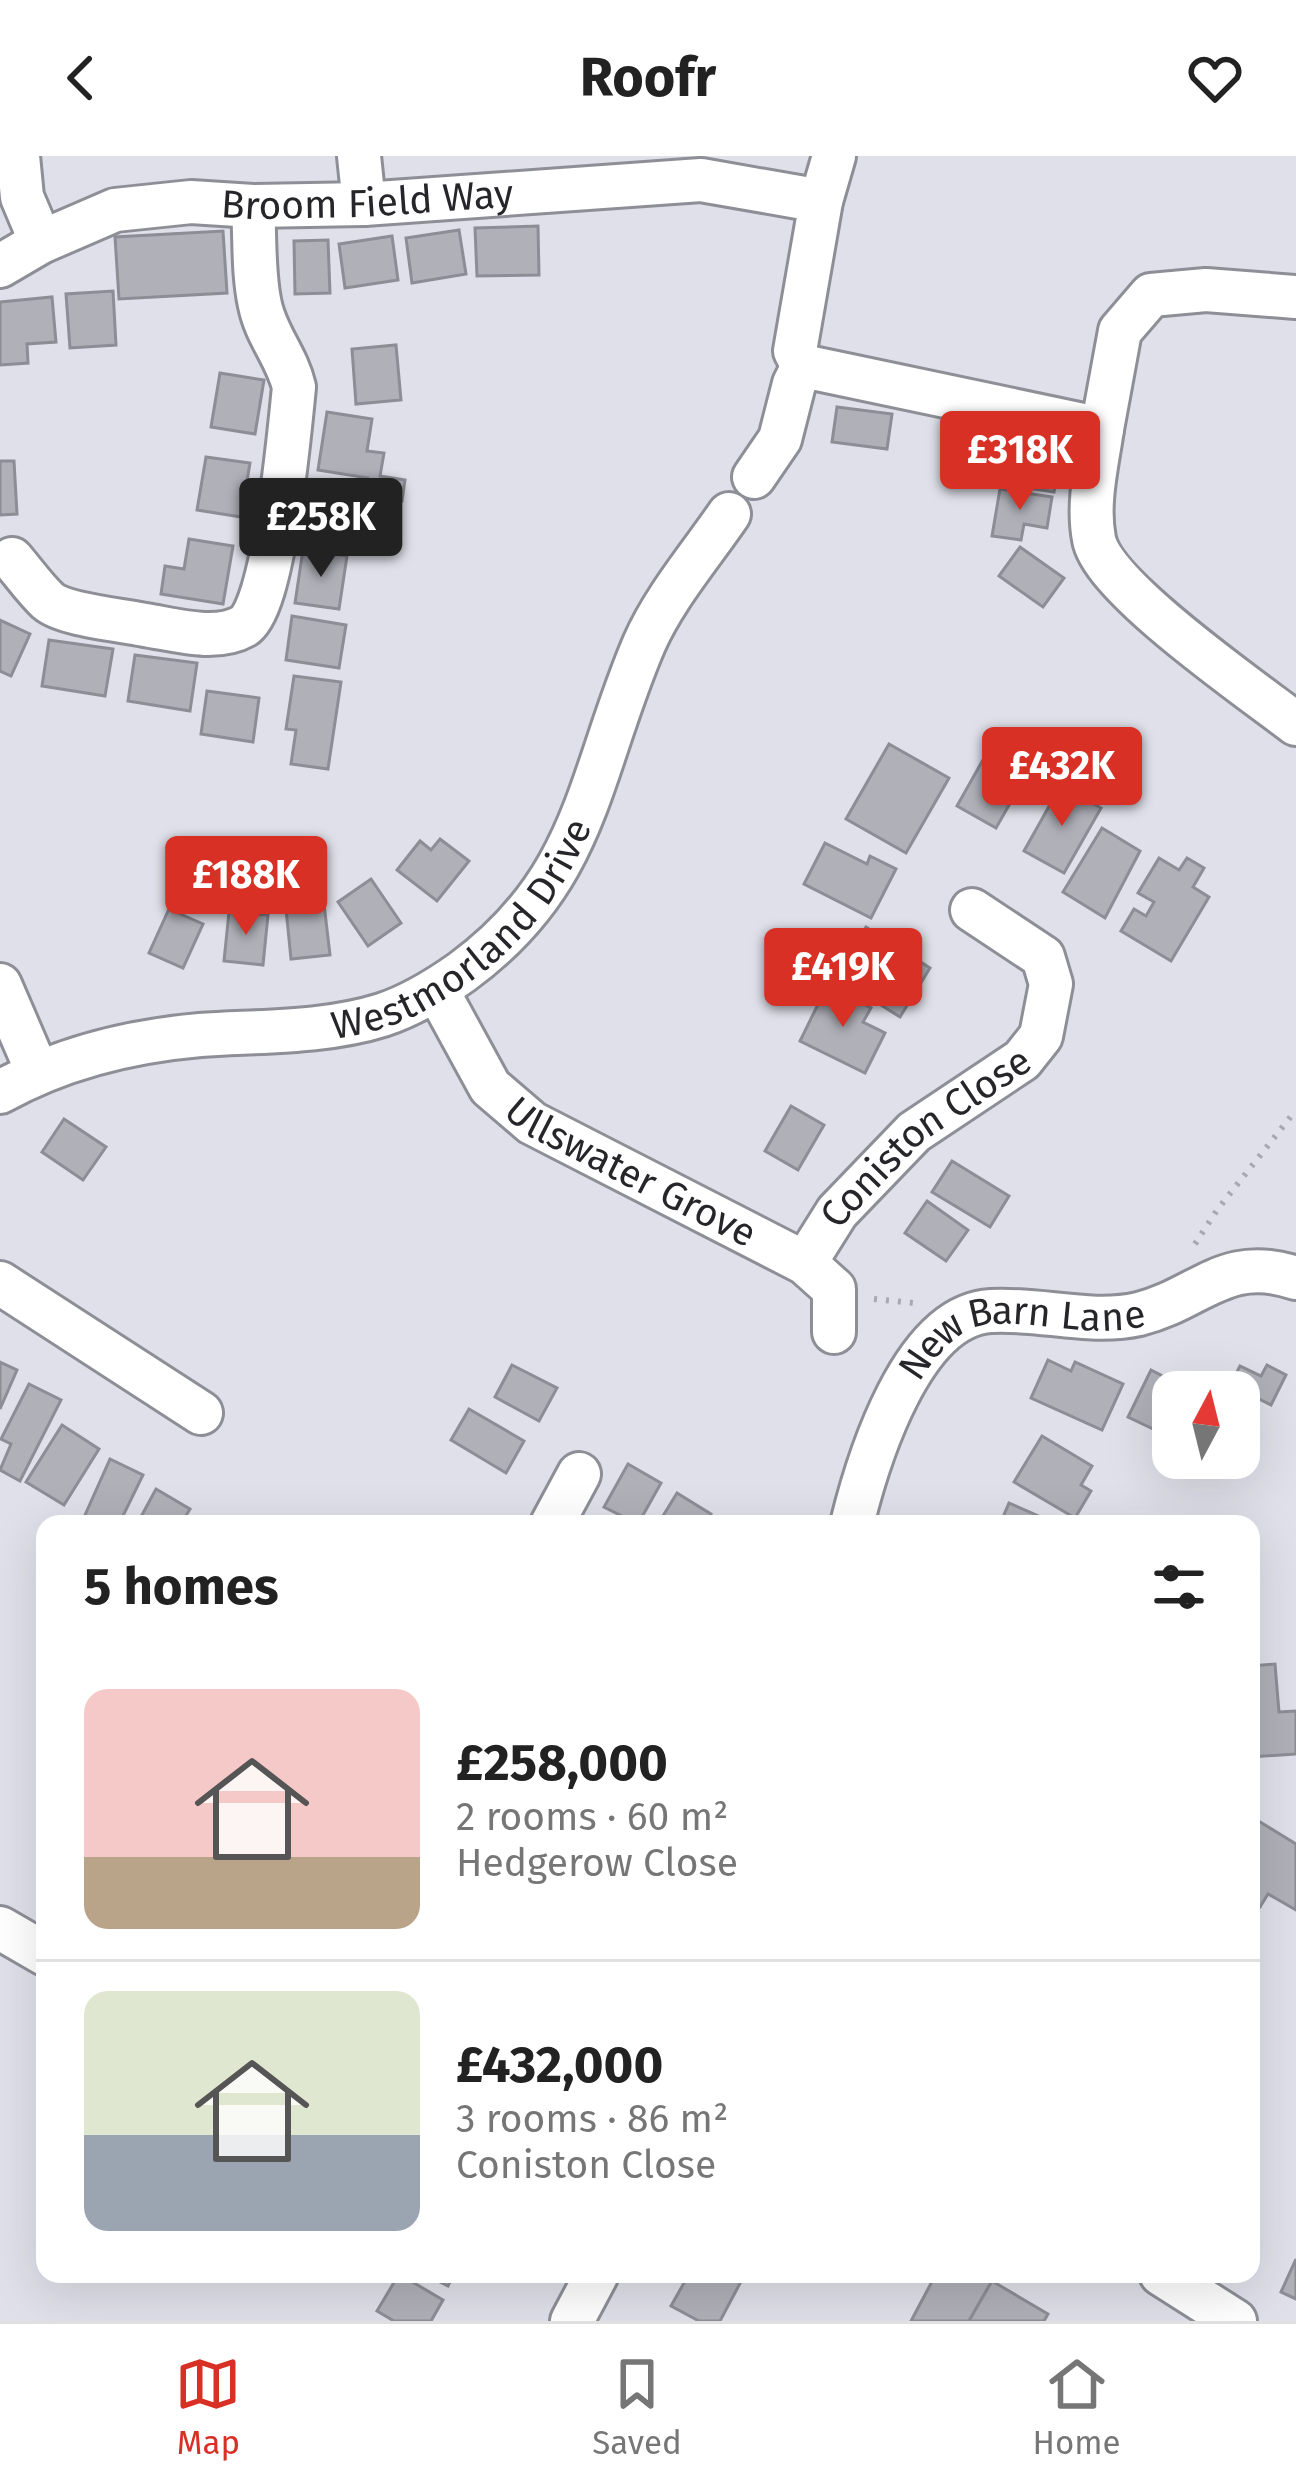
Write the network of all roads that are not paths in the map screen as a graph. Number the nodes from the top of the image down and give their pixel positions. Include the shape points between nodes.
1 (18, 156) edge
2 (359, 156) edge
3 (834, 156) edge
4 (820, 201) junction
5 (364, 204) junction
6 (253, 206) junction
7 (41, 242) junction
8 (0, 266) edge
9 (1296, 297) edge
10 (803, 367) junction
11 (1102, 429) junction
12 (754, 478) dead end
13 (729, 514) dead end
14 (12, 559) dead end
15 (1296, 724) edge
16 (972, 910) dead end
17 (0, 985) edge
18 (437, 990) junction
19 (37, 1071) junction
20 (0, 1092) edge
21 (805, 1264) junction
22 (1296, 1278) edge
23 (0, 1283) edge
24 (835, 1315) road end
25 (201, 1413) dead end
26 (579, 1474) dead end
27 (556, 1515) edge
28 (855, 1515) edge
29 (0, 1928) edge
30 (36, 1949) edge
31 (591, 2283) edge
32 (1175, 2283) edge
33 (572, 2321) edge
34 (1235, 2321) edge

1 - 7 street via 22,196
2 - 5 street
3 - 4 street
4 - 5 street, Broom Field Way via 701,180
4 - 10 street via 795,351
5 - 6 street, Broom Field Way
6 - 7 street, Broom Field Way via 115,210
6 - 14 street via 260,305 294,387 258,611 248,625 221,634 95,615 52,605
7 - 8 street, Broom Field Way
9 - 11 street via 1151,295 1120,332
10 - 11 street
10 - 12 street via 780,439
11 - 15 street via 1092,503 1094,543 1109,570
13 - 18 street, Westmorland Drive via 647,638 573,842 536,904
16 - 21 street, Coniston Close via 1043,957 1051,984 1041,1036 1022,1060 914,1132 837,1212
17 - 19 street
18 - 19 street, Westmorland Drive via 381,1016 115,1048
18 - 21 street, Ullswater Grove via 490,1087 532,1124
19 - 20 street, Westmorland Drive
21 - 24 street, Ullswater Grove via 826,1279
22 - 28 street, New Barn Lane via 1215,1277 1124,1316 988,1311 955,1322 907,1379
23 - 25 street
26 - 27 street
29 - 30 street
31 - 33 street
32 - 34 street

